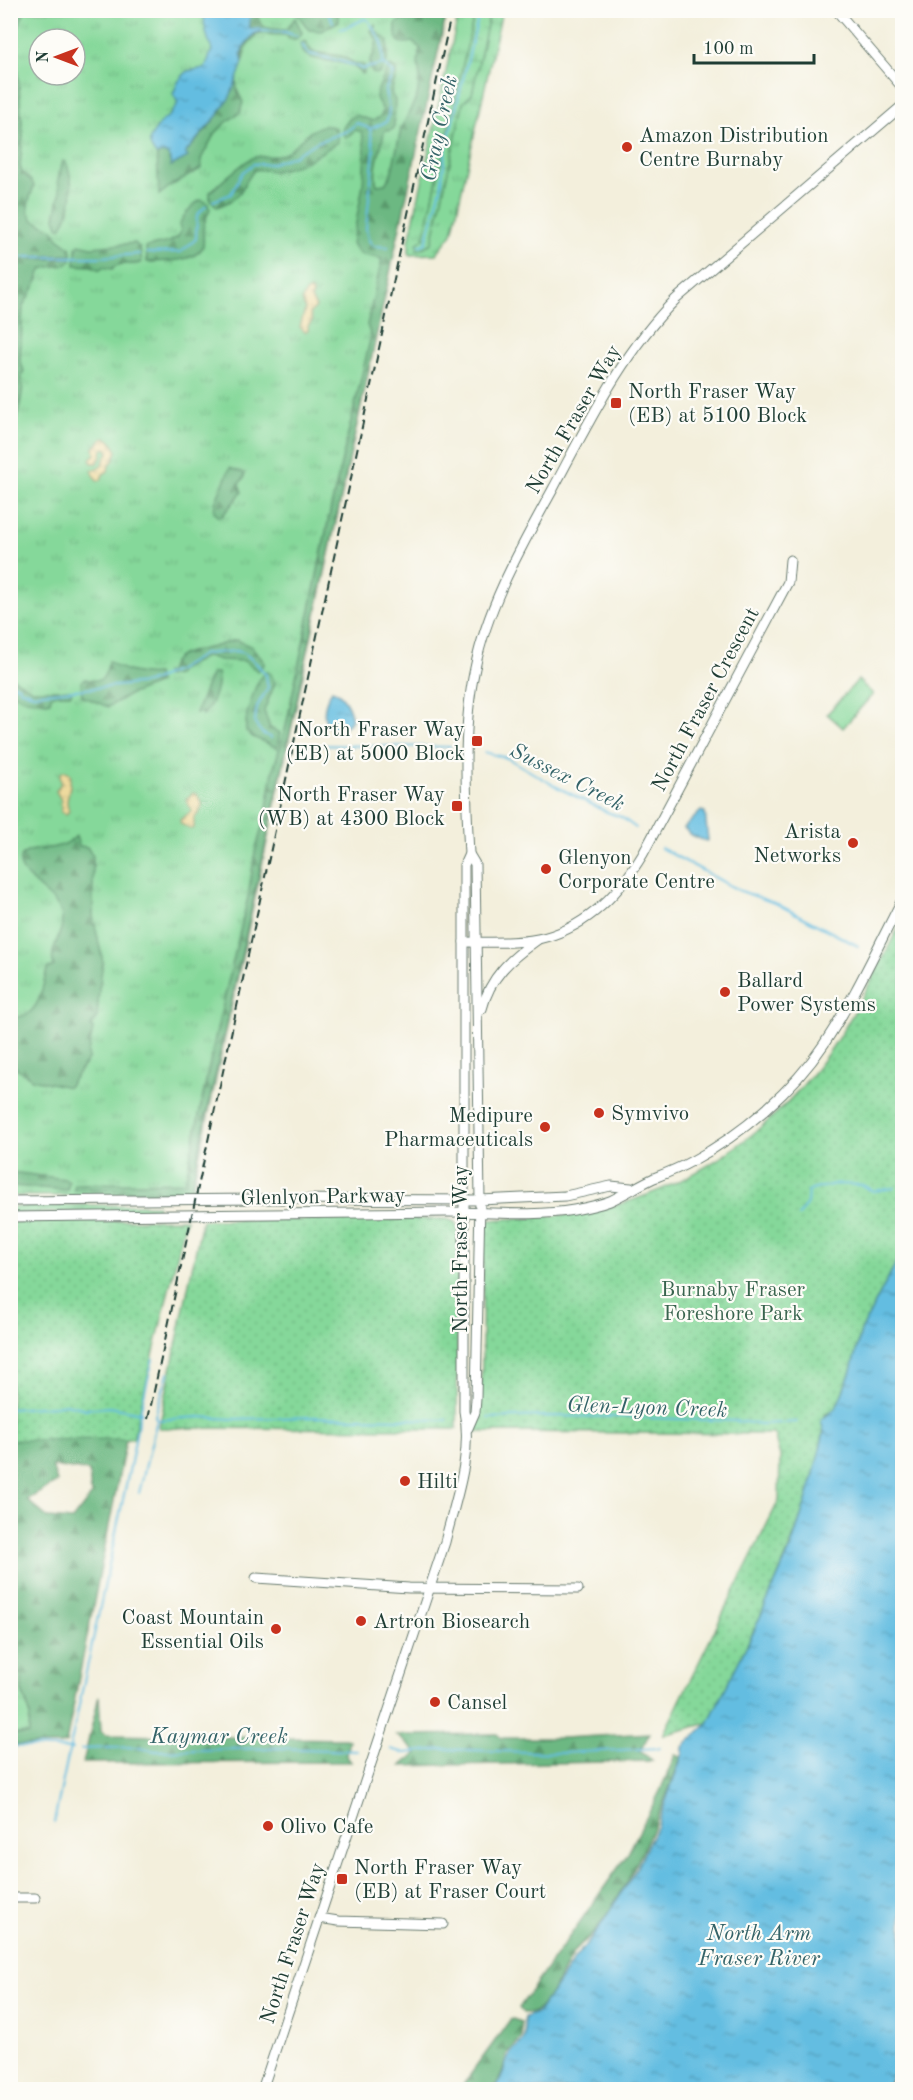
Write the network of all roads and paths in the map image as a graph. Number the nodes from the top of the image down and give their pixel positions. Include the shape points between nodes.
1 (836, 10) edge
2 (903, 87) edge
3 (903, 106) edge
4 (790, 560) dead end
5 (469, 854) junction
6 (903, 900) edge
7 (539, 939) junction
8 (464, 942) junction
9 (477, 942) junction
10 (478, 1021) junction
11 (631, 1188) junction
12 (464, 1200) junction
13 (480, 1200) junction
14 (10, 1201) edge
15 (464, 1213) junction
16 (480, 1214) junction
17 (10, 1217) edge
18 (468, 1428) junction
19 (256, 1578) dead end
20 (429, 1587) junction
21 (578, 1589) dead end
22 (10, 1898) edge
23 (35, 1898) dead end
24 (320, 1918) junction
25 (443, 1924) dead end
26 (903, 2080) edge
27 (262, 2090) edge
28 (898, 2090) edge

1 - 2 street
3 - 5 street, North Fraser Way via 676,299 650,326 616,374 505,581 479,649 467,716
4 - 7 street, North Fraser Crescent via 788,582 634,870 618,891 589,916
5 - 8 street, North Fraser Way via 464,865
5 - 9 street, North Fraser Way via 475,864
6 - 11 street, Glenlyon Parkway via 824,1045 778,1099 692,1161
7 - 9 street, North Fraser Crescent
7 - 10 street via 499,971 486,992
8 - 9 street, North Fraser Crescent
8 - 12 street, North Fraser Way
9 - 10 street, North Fraser Way
10 - 13 street, North Fraser Way
11 - 13 street, Glenlyon Parkway via 610,1186 566,1196
11 - 16 street, Glenlyon Parkway via 609,1201 574,1210
12 - 13 street, Glenlyon Parkway
12 - 14 street, Glenlyon Parkway
12 - 15 street, North Fraser Way
13 - 16 street, North Fraser Way
15 - 16 street, Glenlyon Parkway
15 - 17 street, Glenlyon Parkway
15 - 18 street, North Fraser Way via 464,1411
16 - 18 street, North Fraser Way via 475,1412
18 - 20 street, North Fraser Way via 456,1498
19 - 20 street
20 - 21 street
20 - 24 street, North Fraser Way
22 - 23 street
24 - 25 street
24 - 27 street, North Fraser Way
26 - 28 street

